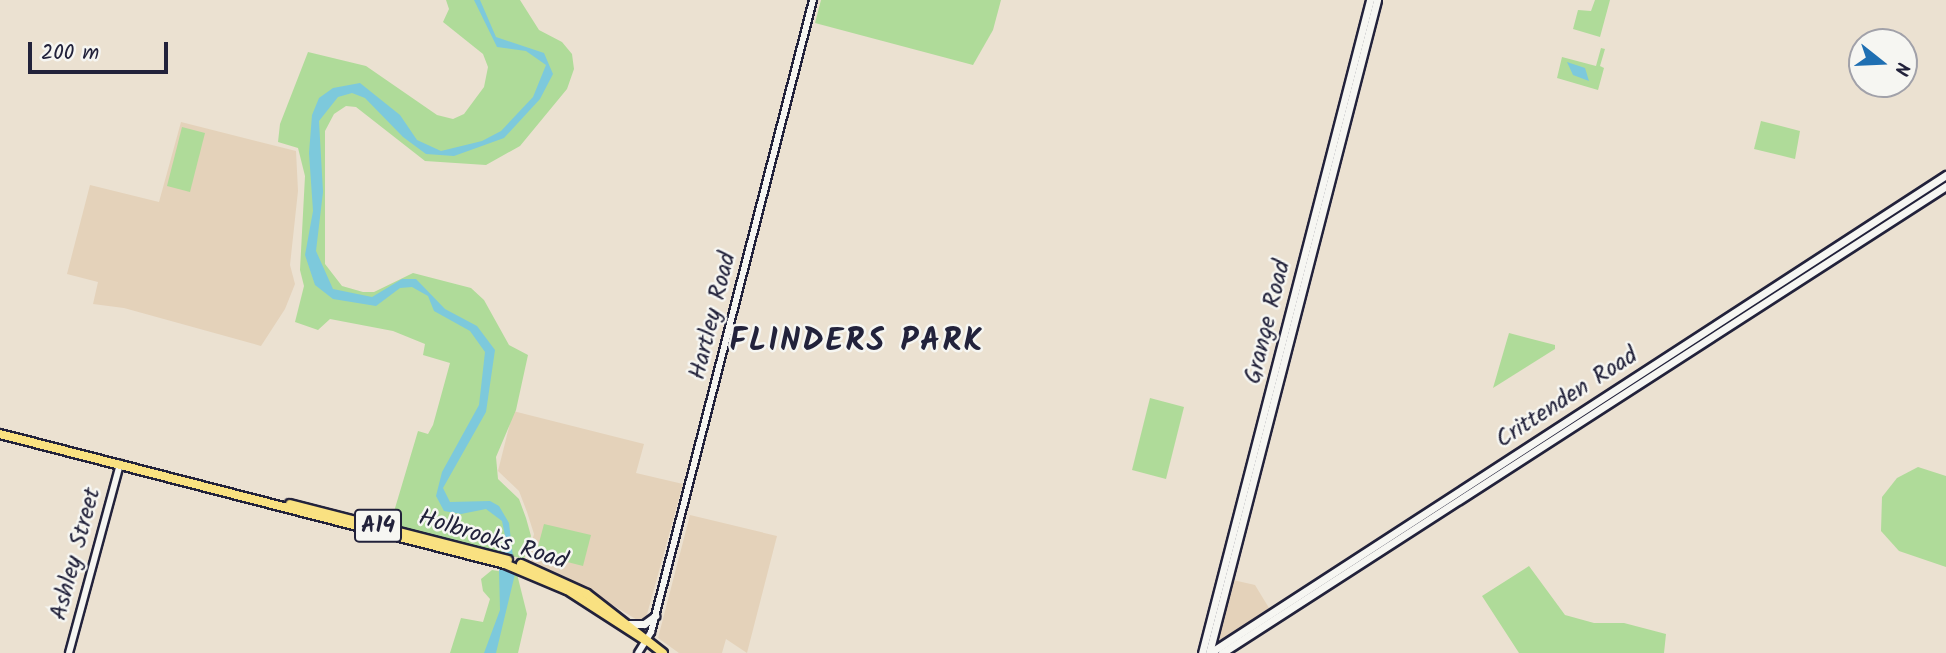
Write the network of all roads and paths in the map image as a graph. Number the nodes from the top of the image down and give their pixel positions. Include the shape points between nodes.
1 (813, 0) edge
2 (1370, 0) edge
3 (1377, 0) edge
4 (1946, 175) edge
5 (1946, 186) edge
6 (0, 434) edge
7 (120, 464) junction
8 (525, 568) junction
9 (655, 616) junction
10 (629, 624) junction
11 (1214, 636) junction
12 (646, 641) junction
13 (1222, 649) edge
14 (69, 653) edge
15 (638, 653) edge
16 (663, 653) edge
17 (1202, 653) edge
18 (1210, 653) edge

1 - 9 street, Hartley Road
2 - 17 main road, Grange Road
3 - 11 main road, Grange Road
4 - 13 main road, Crittenden Road
5 - 13 main road, Crittenden Road
6 - 7 main road, Holbrooks Road / A14
7 - 8 main road, Holbrooks Road / A14
7 - 14 street, Ashley Street
8 - 10 main road, Holbrooks Road / A14 via 570,584
8 - 12 main road, Holbrooks Road / A14
9 - 10 main road via 644,624
9 - 12 street, Hartley Road
10 - 12 main road, Holbrooks Road / A14
11 - 13 main road
11 - 18 main road, Grange Road
12 - 15 street, Hartley Road
12 - 16 main road, Holbrooks Road / A14
13 - 18 main road, Crittenden Road

